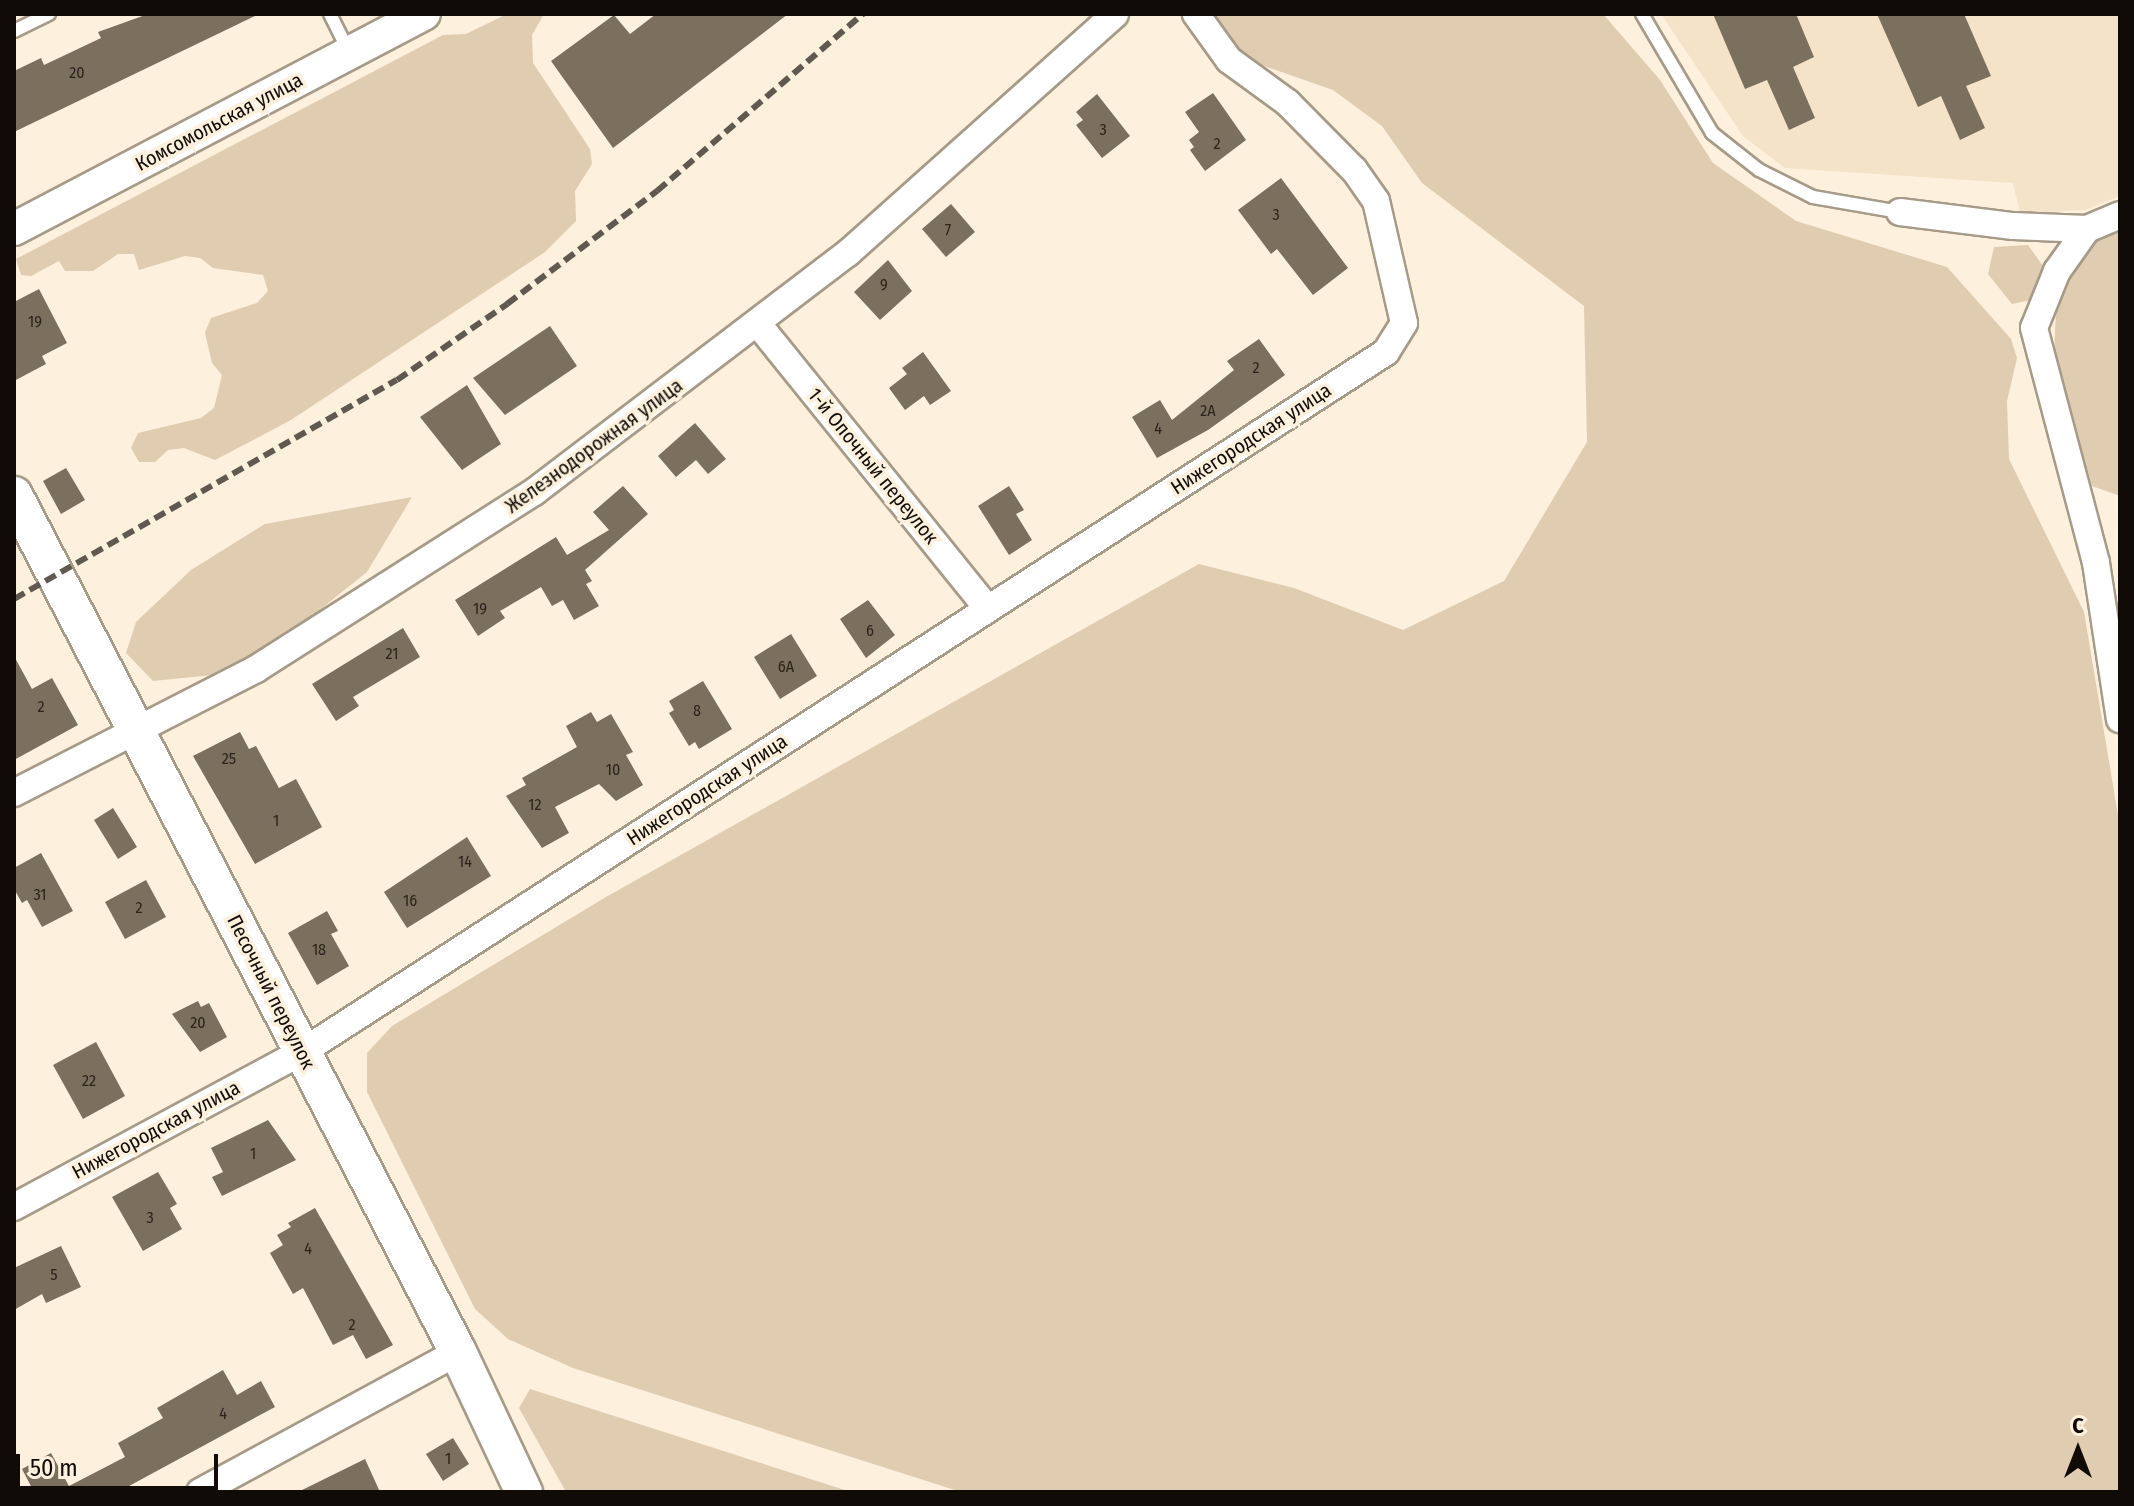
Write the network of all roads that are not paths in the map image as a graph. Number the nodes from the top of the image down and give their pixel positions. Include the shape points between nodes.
1 (49, 14) edge
2 (330, 14) edge
3 (424, 14) edge
4 (1115, 14) edge
5 (1196, 14) edge
6 (1642, 14) edge
7 (14, 31) edge
8 (350, 53) junction
9 (1900, 212) joint
10 (2120, 215) edge
11 (14, 229) edge
12 (2087, 229) junction
13 (758, 324) junction
14 (14, 495) edge
15 (988, 609) junction
16 (2120, 719) edge
17 (135, 729) junction
18 (14, 793) edge
19 (302, 1052) junction
20 (14, 1207) edge
21 (458, 1352) junction
22 (200, 1492) edge
23 (524, 1492) edge

1 - 7 lane
2 - 8 lane
3 - 8 street, Комсомольская улица
4 - 13 street, Железнодорожная улица via 969,149
5 - 15 street, Нижегородская улица via 1229,60 1288,103 1354,170 1376,201 1404,323 1386,352
6 - 9 lane via 1712,133 1759,170 1813,197
8 - 11 street, Комсомольская улица
9 - 12 street
10 - 12 street
12 - 16 street via 2057,271 2034,328 2096,563
13 - 15 street, 1-й Опочный переулок
13 - 17 street, Железнодорожная улица via 534,492 394,585 256,669
14 - 17 main road, Песочный переулок
15 - 19 street, Нижегородская улица
17 - 18 street, Железнодорожная улица
17 - 19 main road, Песочный переулок
19 - 20 street, Нижегородская улица
19 - 21 main road, Песочный переулок
21 - 22 street
21 - 23 main road, Песочный переулок

